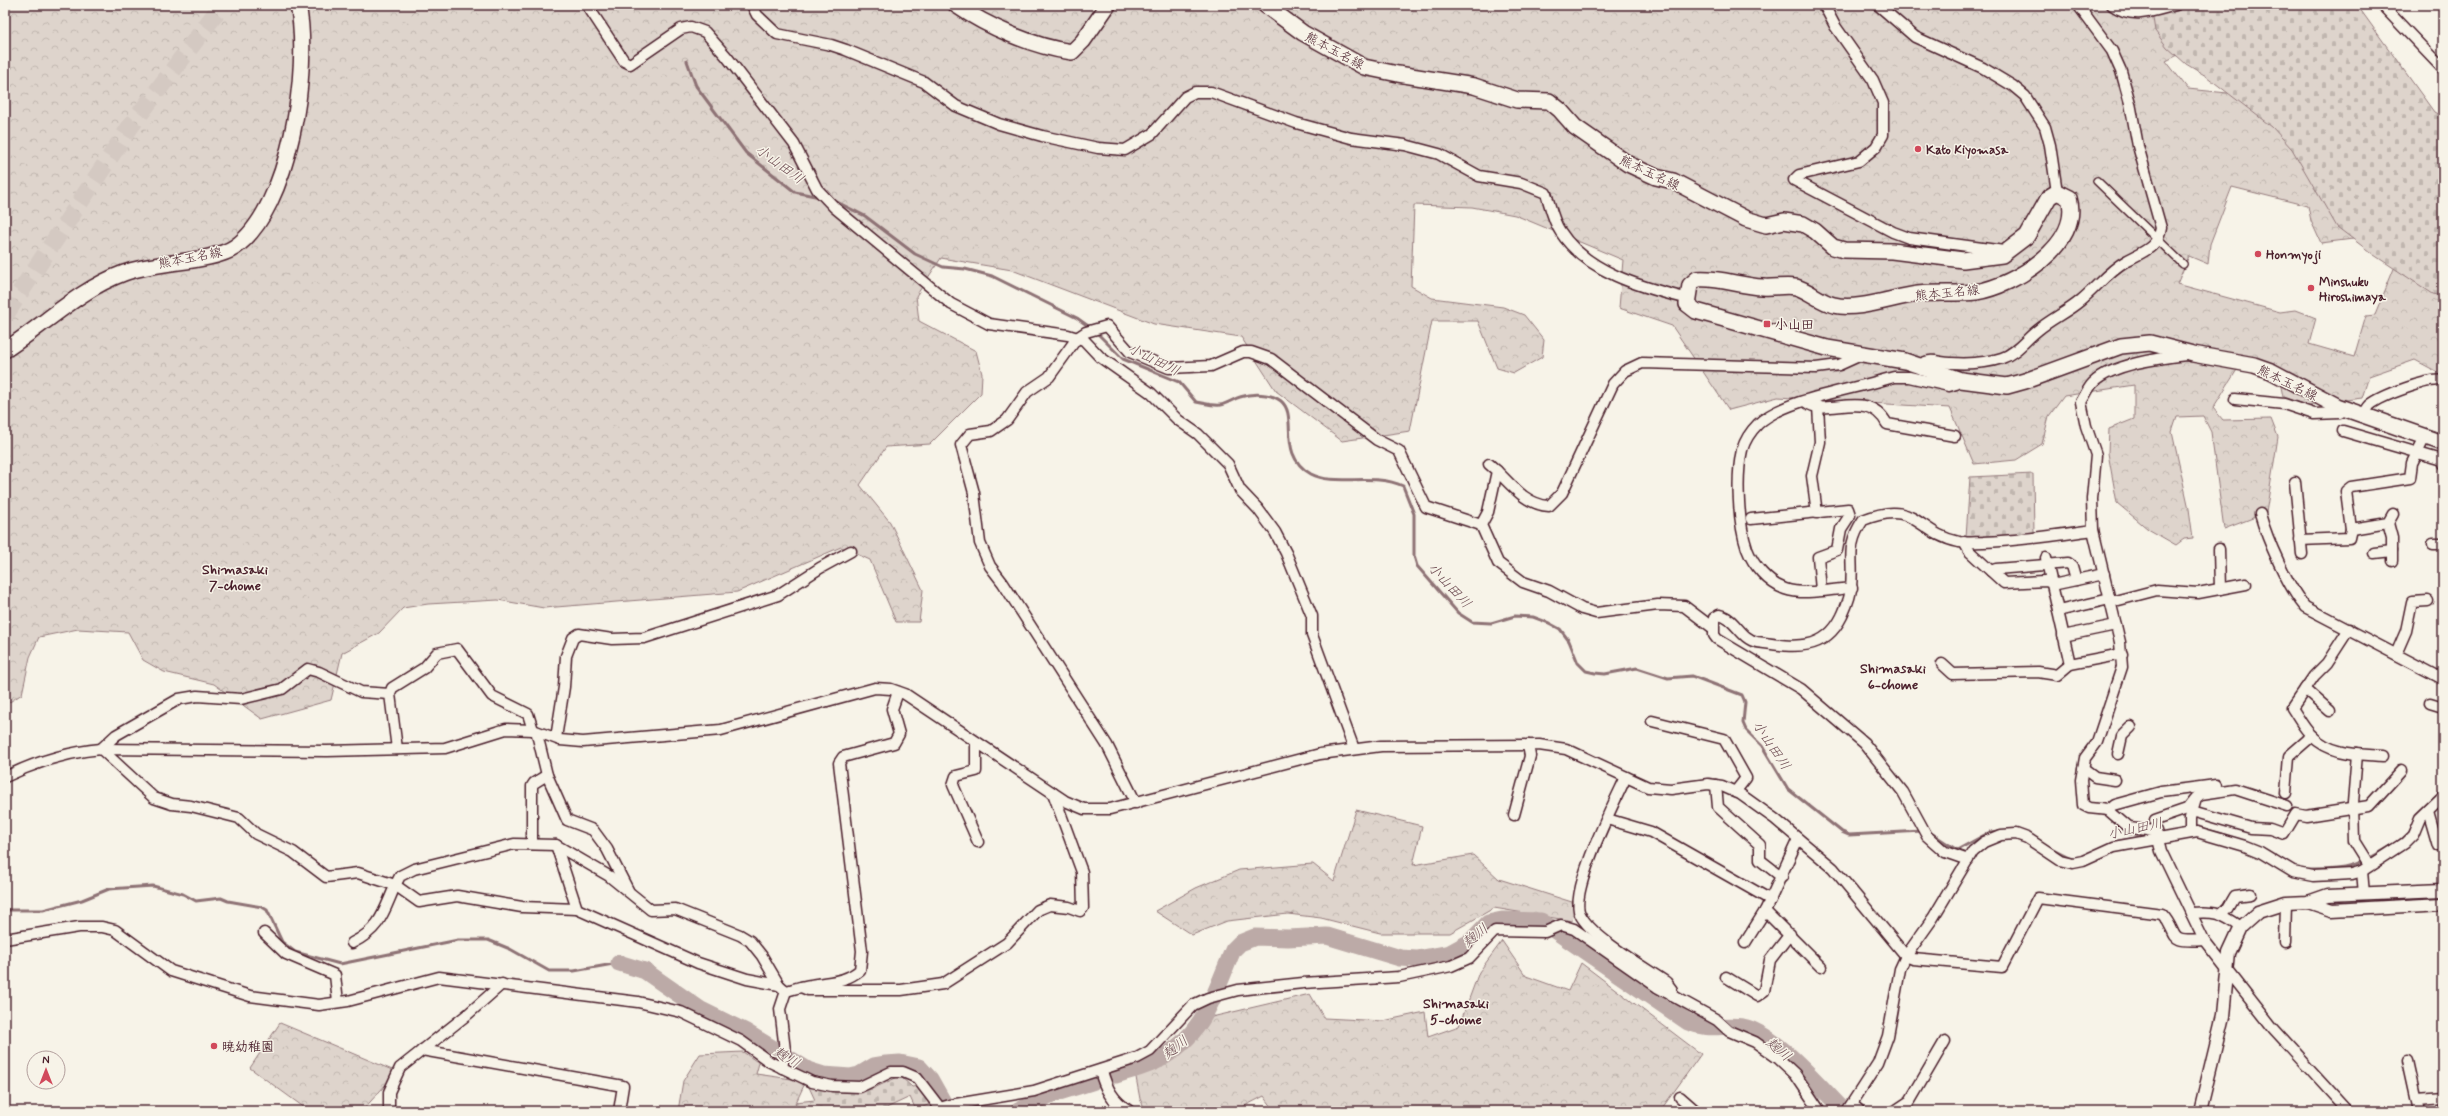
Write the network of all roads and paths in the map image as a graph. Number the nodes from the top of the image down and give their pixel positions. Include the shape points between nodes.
1 (298, 5) edge
2 (587, 5) edge
3 (752, 5) edge
4 (956, 5) edge
5 (1108, 5) edge
6 (1265, 5) edge
7 (1824, 5) edge
8 (1878, 5) edge
9 (2078, 5) edge
10 (2112, 5) edge
11 (2176, 5) edge
12 (2382, 5) edge
13 (2443, 69) edge
14 (2097, 181) dead end
15 (2057, 192) junction
16 (2158, 241) junction
17 (2008, 252) junction
18 (2183, 264) dead end
19 (1687, 304) junction
20 (1081, 335) junction
21 (5, 350) edge
22 (2193, 354) junction
23 (1861, 355) junction
24 (1920, 365) junction
25 (1961, 380) junction
26 (2443, 381) edge
27 (2235, 399) dead end
28 (1806, 402) junction
29 (1818, 406) junction
30 (2344, 409) junction
31 (2364, 416) junction
32 (2342, 431) dead end
33 (1955, 436) dead end
34 (2425, 437) junction
35 (2443, 443) edge
36 (2418, 452) junction
37 (2443, 464) edge
38 (2295, 482) dead end
39 (1817, 513) junction
40 (2260, 514) dead end
41 (1751, 519) dead end
42 (1481, 525) junction
43 (2351, 529) junction
44 (2094, 530) junction
45 (2300, 540) junction
46 (1964, 542) junction
47 (2219, 549) dead end
48 (851, 551) dead end
49 (2374, 553) dead end
50 (2302, 554) dead end
51 (2046, 561) junction
52 (1991, 571) junction
53 (2104, 574) junction
54 (2076, 580) junction
55 (2052, 583) junction
56 (2246, 584) dead end
57 (1852, 588) junction
58 (2220, 589) junction
59 (1821, 590) junction
60 (2110, 601) junction
61 (2428, 601) dead end
62 (2058, 610) junction
63 (2116, 625) junction
64 (1713, 628) junction
65 (2349, 629) junction
66 (2064, 636) junction
67 (2122, 654) junction
68 (2396, 654) junction
69 (1942, 664) dead end
70 (2070, 664) junction
71 (2443, 679) edge
72 (2305, 689) junction
73 (898, 692) junction
74 (390, 694) junction
75 (2430, 703) dead end
76 (2443, 708) edge
77 (2330, 711) dead end
78 (1652, 721) dead end
79 (2131, 727) dead end
80 (535, 732) junction
81 (2312, 736) junction
82 (556, 738) junction
83 (976, 743) junction
84 (1528, 745) junction
85 (1354, 748) junction
86 (101, 749) junction
87 (398, 749) junction
88 (2118, 754) dead end
89 (2356, 754) junction
90 (2382, 756) dead end
91 (2083, 768) junction
92 (2401, 771) dead end
93 (547, 775) junction
94 (5, 777) edge
95 (1626, 777) junction
96 (2116, 780) dead end
97 (2233, 784) dead end
98 (1716, 786) junction
99 (1735, 792) junction
100 (1053, 793) junction
101 (2286, 793) dead end
102 (2443, 796) edge
103 (2196, 798) junction
104 (1136, 803) junction
105 (2287, 806) dead end
106 (2353, 809) junction
107 (2108, 810) junction
108 (2192, 811) junction
109 (2428, 811) junction
110 (1514, 815) dead end
111 (1607, 819) junction
112 (2190, 830) junction
113 (2157, 832) junction
114 (1798, 839) junction
115 (978, 842) dead end
116 (532, 844) junction
117 (556, 845) junction
118 (2438, 846) dead end
119 (1968, 860) junction
120 (2366, 864) junction
121 (1782, 877) junction
122 (395, 886) junction
123 (2443, 890) edge
124 (2250, 894) dead end
125 (2364, 894) junction
126 (631, 895) junction
127 (1771, 900) junction
128 (2308, 902) junction
129 (2286, 903) junction
130 (2443, 904) edge
131 (577, 909) junction
132 (1766, 911) junction
133 (2190, 913) junction
134 (2222, 914) junction
135 (2241, 927) junction
136 (264, 933) dead end
137 (1790, 934) junction
138 (5, 939) edge
139 (2204, 940) junction
140 (352, 943) dead end
141 (1744, 943) dead end
142 (2285, 943) dead end
143 (1906, 956) junction
144 (1821, 968) dead end
145 (2227, 970) junction
146 (1726, 977) dead end
147 (502, 984) junction
148 (801, 987) junction
149 (783, 988) junction
150 (1671, 995) junction
151 (338, 1002) junction
152 (1945, 1041) dead end
153 (422, 1050) junction
154 (2408, 1060) dead end
155 (783, 1066) junction
156 (1101, 1071) junction
157 (1680, 1097) dead end
158 (2443, 1097) edge
159 (2416, 1099) junction
160 (943, 1108) edge
161 (1853, 1109) edge
162 (389, 1111) edge
163 (619, 1111) edge
164 (1128, 1111) edge
165 (1696, 1111) edge
166 (1820, 1111) edge
167 (1895, 1111) edge
168 (2200, 1111) edge
169 (2349, 1111) edge
170 (2418, 1111) edge

1 - 21 main road, 熊本玉名線 via 303,26 303,57 296,123 266,211 248,236 234,248 218,255 143,267 103,282
2 - 20 street via 624,62 630,64 681,29 691,27 705,32 794,144 818,189 835,208 951,304 988,324
3 - 19 street via 757,15 777,34 846,50 924,82 956,106 999,124 1042,136 1098,148 1125,150 1152,134 1184,97 1195,92 1211,92 1303,125 1351,138 1405,145 1439,154 1479,176 1521,183 1546,193 1558,230 1573,249 1604,269 1650,289 1685,298
4 - 5 main road via 987,23 1033,44 1072,52 1083,42
6 - 17 main road, 熊本玉名線 via 1303,33 1364,67 1474,86 1517,100 1549,101 1575,127 1628,164 1673,182 1746,219 1766,225 1784,221 1802,224 1815,231 1833,247 1844,250 1892,251 1963,260 1992,257
7 - 17 street via 1835,26 1873,80 1882,103 1883,135 1876,147 1859,161 1799,175 1794,180 1904,236
8 - 15 street via 1915,37 1983,68 2025,96 2045,127
9 - 16 street via 2112,51 2121,71 2138,146 2161,228
10 - 11 street via 2128,14 2141,14
12 - 13 street
14 - 16 street
15 - 17 main road, 熊本玉名線 via 2049,198 2027,236
15 - 19 main road, 熊本玉名線 via 2069,198 2071,206 2070,217 2053,249 2033,268 1977,292 1920,294 1870,303 1834,305 1794,287 1739,285 1710,278 1697,279 1690,285
16 - 18 street
16 - 24 street via 2144,253 2114,269 2080,301 2003,358 1978,363 1932,360
19 - 23 main road, 熊本玉名線 via 1696,311 1802,342
20 - 42 street via 1107,326 1130,352 1169,368 1211,366 1243,352 1271,359 1372,436 1399,451 1426,507
20 - 85 street via 1100,357 1151,392 1178,420 1198,434 1228,464 1240,490 1275,532 1312,616 1312,635
20 - 104 street via 1049,377 1027,392 1007,420 991,431 970,434 961,445 974,493 980,543 990,566 1107,745
22 - 25 main road, 熊本玉名線 via 2150,343 2137,344 2121,346 2007,386
22 - 30 main road, 熊本玉名線 via 2271,370
22 - 44 street via 2139,362 2104,376 2093,384 2081,402 2096,455 2092,499
23 - 24 main road, 熊本玉名線
23 - 42 street via 1840,365 1816,368 1642,363 1625,371 1613,384 1562,493 1549,506 1539,506 1520,494 1493,468 1488,512
24 - 25 main road, 熊本玉名線
25 - 28 street via 1949,386 1894,377
26 - 31 street via 2429,380 2404,389 2370,405
27 - 30 street via 2284,404 2314,414 2340,413
28 - 29 street
28 - 59 street via 1774,413 1759,424 1748,437 1742,449 1740,510 1747,548 1754,564 1770,581 1796,592
29 - 33 street via 1868,407 1884,417 1887,424
29 - 39 street via 1820,442 1812,476
30 - 31 main road, 熊本玉名線
31 - 34 main road, 熊本玉名線
32 - 36 street
34 - 35 main road, 熊本玉名線
34 - 36 street
36 - 37 street via 2442,460
36 - 43 street via 2412,463 2410,478 2407,480 2351,487 2346,492
38 - 45 street
39 - 41 street
39 - 59 street via 1848,509 1850,515 1840,529 1837,550 1818,557
40 - 65 street via 2296,597 2305,606
42 - 64 street via 1498,563 1504,568 1523,582 1549,591 1582,609 1596,613 1658,605 1684,606
43 - 45 street via 2349,538
43 - 49 street via 2391,518 2392,556
44 - 46 street via 1997,541
44 - 53 street
45 - 50 street
46 - 52 street via 1969,551
46 - 57 street via 1934,533 1921,522 1893,511 1863,520 1850,544
47 - 58 street
48 - 82 street via 778,595 651,635 628,639 580,634 573,638 566,656
51 - 52 street
51 - 54 street via 2068,563 2072,566
51 - 55 street
52 - 55 street via 2004,583
53 - 54 street
53 - 60 street
54 - 55 street
55 - 62 street
56 - 58 street
57 - 59 street
57 - 64 street via 1836,628 1826,637 1810,645 1756,642 1745,638 1736,626 1719,615 1714,618
58 - 60 street via 2198,593 2157,590
60 - 62 street
60 - 63 street
61 - 68 street via 2412,602 2406,632
62 - 66 street
63 - 66 street
63 - 67 street
64 - 119 street via 1717,639 1801,689 1864,743 1891,774 1925,830 1945,852
65 - 68 street
65 - 72 street via 2328,663
66 - 70 street
67 - 70 street
67 - 91 street via 2120,675 2097,742 2086,755
68 - 71 street
69 - 70 street via 1953,674 2038,672 2050,675 2057,675
72 - 77 street
72 - 81 street via 2292,708
73 - 82 street via 875,688 705,732 583,742
73 - 83 street via 905,694
73 - 148 street via 892,708 899,734 894,743 842,757 839,763 862,951 860,970 851,977 837,982
74 - 80 street via 392,688 424,668 437,653 457,649 492,696 528,714
74 - 86 street via 361,692 319,672 308,670 282,689 241,699 197,696 179,699 116,735
74 - 87 street
75 - 76 street
78 - 99 street via 1724,739 1746,778
79 - 88 street via 2122,736
80 - 82 street
80 - 87 street via 506,729 445,748
80 - 93 street
81 - 89 street via 2332,749
81 - 101 street via 2289,756
83 - 100 street
83 - 115 street via 976,771 956,776 953,785
84 - 85 street
84 - 95 street via 1566,749
84 - 110 street via 1530,756
85 - 104 street via 1320,754
86 - 87 street
86 - 94 street via 74,752 24,767
86 - 122 street via 154,798 239,818 256,834 293,852 326,877 358,873
89 - 90 street
89 - 106 street
91 - 96 street via 2095,777
91 - 107 street via 2083,805
92 - 106 street via 2369,806
93 - 116 street via 534,782 532,786
93 - 126 street via 567,820 593,830 607,849
95 - 98 street via 1648,787 1672,789
95 - 111 street
97 - 107 street via 2161,792 2114,805
98 - 99 street
98 - 121 street via 1718,807 1760,845 1760,860
99 - 114 street via 1775,819
100 - 104 street via 1084,810 1110,810
100 - 148 street via 1082,872 1083,908 1080,911 1050,905 1038,910 1007,943 943,984 901,990 808,990
102 - 109 street
103 - 105 street via 2216,790 2235,789
103 - 108 street
103 - 113 street via 2187,810
106 - 108 street via 2306,816 2296,814 2284,834 2270,829 2251,828
106 - 120 street via 2354,841
107 - 113 street via 2129,828
108 - 112 street
109 - 118 street
109 - 120 street via 2420,818 2413,835 2405,843
111 - 127 street via 1650,832
111 - 150 street via 1592,853 1579,897 1580,913 1592,929 1666,982 1672,990
112 - 113 street
112 - 120 street via 2245,846 2293,872 2313,876
113 - 119 street via 2073,863 2060,860 2022,836 2000,835 1984,842 1973,851
113 - 133 street
114 - 121 street
114 - 143 street via 1832,868
116 - 117 street
116 - 122 street via 514,844 414,869 400,876
117 - 126 street via 609,876
117 - 131 street
119 - 143 street
120 - 125 street
121 - 127 street
122 - 131 street via 418,902 457,896 522,907
122 - 140 street via 378,924 368,935
123 - 125 street
124 - 134 street via 2235,896
125 - 128 street via 2328,895
126 - 149 street via 651,910 675,909 745,938 762,956
127 - 132 street
128 - 129 street
128 - 130 street via 2332,910
129 - 135 street via 2258,912
129 - 142 street
131 - 149 street via 698,964
132 - 137 street
132 - 141 street
133 - 134 street via 2212,911
133 - 139 street
134 - 135 street
135 - 145 street via 2229,953
136 - 151 street via 286,954 335,975
137 - 144 street
137 - 146 street via 1770,960 1764,991 1757,996
138 - 151 street via 102,927 115,930 171,971 250,996 319,1005
139 - 143 street via 2181,940 2173,935 2162,914 2038,898 2002,967 1913,959
139 - 145 street
143 - 161 street via 1900,969 1888,1036 1878,1063
145 - 168 street via 2223,1016
145 - 169 street via 2273,1028
147 - 151 street via 439,977
147 - 153 street
147 - 155 street via 638,1002 681,1012 741,1041 752,1051
148 - 149 street
149 - 155 street via 780,1017 785,1050
150 - 156 street via 1574,929 1561,925 1545,932 1495,931 1469,958 1451,966 1399,977 1238,990 1208,998 1193,1005 1182,1015 1150,1051
150 - 166 street via 1717,1020 1738,1036 1755,1042 1779,1059 1795,1074
152 - 167 street via 1910,1101
153 - 162 street via 400,1068 392,1082
153 - 163 street via 623,1086
154 - 159 street
155 - 160 street via 812,1082 839,1087 860,1087 891,1072 903,1072 917,1078
156 - 160 street via 1034,1091
156 - 164 street via 1109,1094
157 - 165 street
158 - 159 street
159 - 170 street

